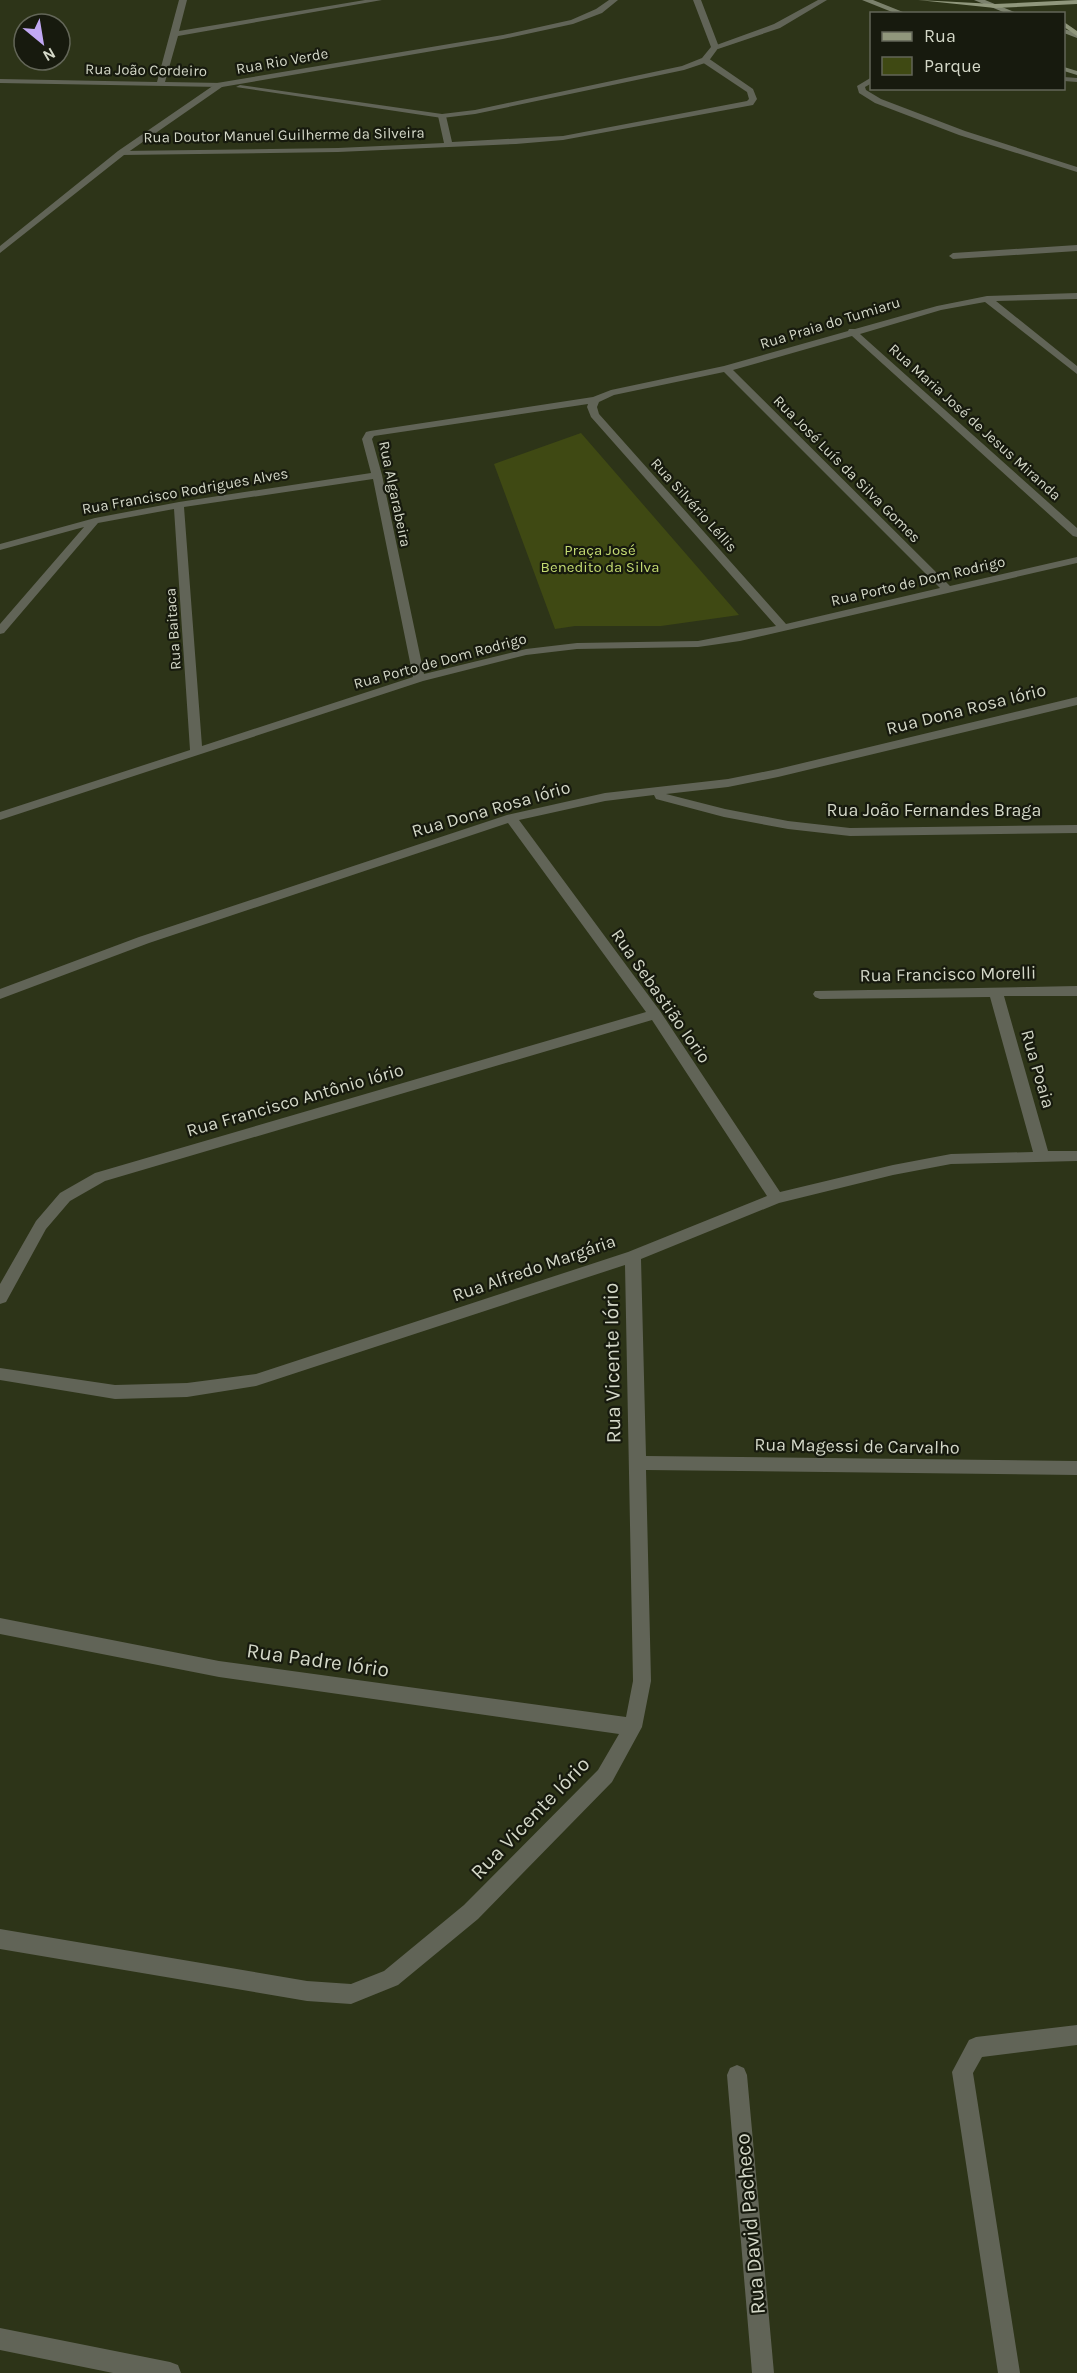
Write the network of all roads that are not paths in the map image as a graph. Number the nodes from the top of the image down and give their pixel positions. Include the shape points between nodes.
1 (183, 0) edge
2 (378, 0) edge
3 (614, 0) edge
4 (697, 0) edge
5 (823, 0) edge
6 (866, 0) edge
7 (922, 0) edge
8 (978, 0) edge
9 (1075, 2) edge
10 (995, 6) junction
11 (899, 12) edge
12 (1011, 12) edge
13 (1061, 12) dead end
14 (1065, 25) edge
15 (174, 34) junction
16 (1077, 35) edge
17 (715, 47) junction
18 (705, 60) junction
19 (870, 80) edge
20 (0, 81) edge
21 (160, 84) junction
22 (220, 85) junction
23 (442, 116) junction
24 (448, 144) junction
25 (121, 153) junction
26 (1077, 170) edge
27 (1077, 248) edge
28 (0, 250) edge
29 (953, 256) dead end
30 (1077, 296) edge
31 (987, 299) junction
32 (852, 331) junction
33 (726, 369) junction
34 (1077, 371) edge
35 (595, 400) junction
36 (377, 475) junction
37 (179, 505) junction
38 (94, 521) junction
39 (1077, 534) edge
40 (0, 547) edge
41 (1077, 561) edge
42 (948, 590) junction
43 (783, 627) junction
44 (0, 631) edge
45 (419, 679) junction
46 (1077, 701) edge
47 (196, 751) junction
48 (651, 794) junction
49 (0, 816) edge
50 (511, 818) junction
51 (1077, 829) edge
52 (1077, 991) edge
53 (996, 992) junction
54 (0, 994) edge
55 (820, 994) dead end
56 (655, 1014) junction
57 (1042, 1156) junction
58 (1077, 1156) edge
59 (776, 1198) junction
60 (633, 1256) junction
61 (0, 1298) edge
62 (0, 1374) edge
63 (637, 1463) junction
64 (1077, 1468) edge
65 (0, 1626) edge
66 (633, 1727) junction
67 (0, 1939) edge
68 (1077, 2035) edge
69 (737, 2075) dead end
70 (0, 2339) edge
71 (170, 2373) edge
72 (763, 2373) edge
73 (1009, 2373) edge

1 - 15 street
2 - 15 street
3 - 22 street, Rua Rio Verde via 573,22
4 - 17 street
5 - 17 street via 777,26
6 - 11 main road
7 - 10 main road
8 - 10 main road
9 - 10 main road
9 - 13 main road
10 - 12 main road
14 - 16 main road
15 - 21 street
17 - 18 street
18 - 23 street via 589,89
18 - 24 street, Rua Doutor Manuel Guilherme da Silveira via 750,91 750,103 563,138
19 - 26 street via 861,86 862,91 878,101
20 - 21 street, Rua João Cordeiro
21 - 22 street, Rua João Cordeiro
22 - 23 street
22 - 25 street, Rua Rio Verde
23 - 24 street
24 - 25 street, Rua Doutor Manuel Guilherme da Silveira
25 - 28 street, Rua Rio Verde
27 - 29 street
30 - 31 street, Rua Praia do Tumiaru
31 - 32 street, Rua Praia do Tumiaru
31 - 34 street
32 - 33 street, Rua Praia do Tumiaru
32 - 39 street, Rua Maria José de Jesus Miranda
33 - 35 street, Rua Praia do Tumiaru via 610,393
33 - 42 street, Rua José Luís da Silva Gomes
35 - 36 street, Rua Algarabeira via 370,434 367,439
35 - 43 street, Rua Silvério Léllis via 594,415
36 - 37 street, Rua Francisco Rodrigues Alves
36 - 45 street, Rua Algarabeira
37 - 38 street, Rua Francisco Rodrigues Alves
37 - 47 street, Rua Baitaca
38 - 40 street, Rua Francisco Rodrigues Alves
38 - 44 street
41 - 42 street, Rua Porto de Dom Rodrigo
42 - 43 street, Rua Porto de Dom Rodrigo
43 - 45 street, Rua Porto de Dom Rodrigo via 698,644 577,646 526,652
45 - 47 street, Rua Porto de Dom Rodrigo
46 - 48 street, Rua Dona Rosa Iório via 778,773
47 - 49 street, Rua Porto de Dom Rodrigo
48 - 50 street, Rua Dona Rosa Iório via 605,797
48 - 51 street, Rua João Fernandes Braga via 724,813 850,832
50 - 54 street, Rua Dona Rosa Iório via 144,940
50 - 56 street, Rua Sebastião Iorio
52 - 53 street, Rua Francisco Morelli
53 - 55 street, Rua Francisco Morelli
53 - 57 street, Rua Poaia
56 - 59 street, Rua Sebastião Iorio
56 - 61 street, Rua Francisco Antônio Iório via 99,1177 65,1197 40,1225
57 - 58 street, Rua Alfredo Margária
57 - 59 street, Rua Alfredo Margária via 951,1159
59 - 60 street, Rua Alfredo Margária
60 - 62 street, Rua Alfredo Margária via 256,1380 187,1390 115,1392
60 - 63 street, Rua Vicente Iório
63 - 64 street, Rua Magessi de Carvalho
63 - 66 street, Rua Vicente Iório via 642,1681
65 - 66 street, Rua Padre Iório via 219,1669
66 - 67 street, Rua Vicente Iório via 605,1776 471,1912 391,1978 351,1994 307,1991
68 - 73 street via 976,2047 962,2072
69 - 72 street, Rua David Pacheco
70 - 71 street

